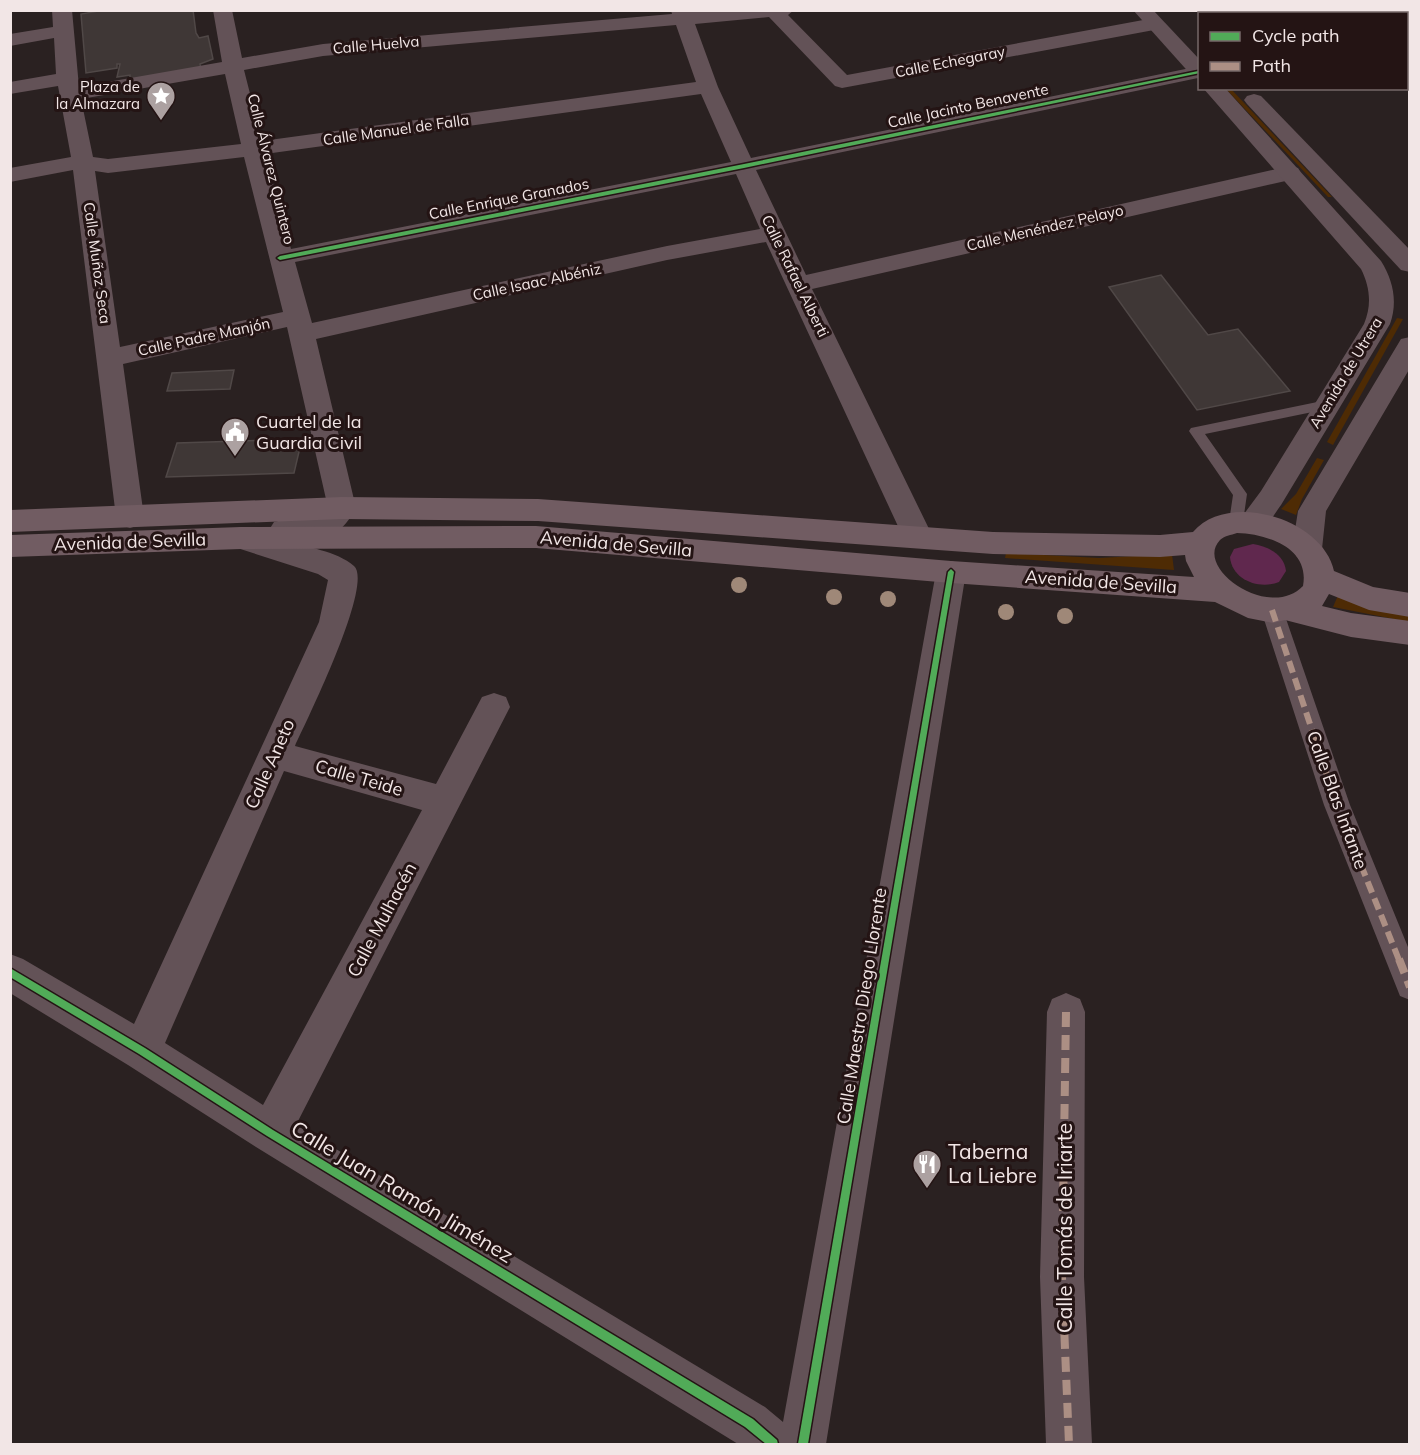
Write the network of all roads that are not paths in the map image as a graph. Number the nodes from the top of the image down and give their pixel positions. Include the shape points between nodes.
1 (222, 10) edge
2 (780, 11) edge
3 (682, 15) edge
4 (1148, 17) edge
5 (62, 21) edge
6 (10, 40) edge
7 (232, 66) junction
8 (1198, 71) edge
9 (1198, 79) edge
10 (69, 86) junction
11 (708, 87) junction
12 (10, 88) edge
13 (1215, 90) edge
14 (1245, 90) edge
15 (252, 150) junction
16 (83, 162) junction
17 (744, 166) junction
18 (1290, 173) junction
19 (10, 175) edge
20 (774, 234) junction
21 (280, 258) junction
22 (1410, 265) edge
23 (800, 284) junction
24 (299, 326) junction
25 (1410, 345) edge
26 (110, 358) junction
27 (1327, 405) junction
28 (342, 508) junction
29 (130, 517) junction
30 (10, 521) edge
31 (1245, 522) junction
32 (918, 537) junction
33 (241, 538) junction
34 (1202, 542) junction
35 (10, 546) edge
36 (1307, 549) junction
37 (951, 572) junction
38 (1319, 577) junction
39 (1220, 591) junction
40 (1410, 606) edge
41 (1280, 609) junction
42 (1410, 633) edge
43 (494, 706) dead end
44 (274, 754) junction
45 (444, 801) junction
46 (10, 972) edge
47 (1410, 987) edge
48 (1066, 1012) dead end
49 (142, 1051) junction
50 (270, 1133) junction
51 (773, 1444) edge
52 (803, 1444) edge
53 (1069, 1444) edge

1 - 7 street, Calle Álvarez Quintero
2 - 3 street, Calle Huelva
2 - 4 street, Calle Echegaray via 842,82
3 - 7 street, Calle Huelva via 323,50
3 - 11 street, Calle Rafael Alberti
4 - 8 street, Avenida de Utrera
5 - 6 street
5 - 10 street, Calle Muñoz Seca
7 - 10 street, Calle Huelva
7 - 15 street, Calle Álvarez Quintero
9 - 17 street, Calle Jacinto Benavente
10 - 12 street, Calle Huelva
10 - 16 street, Calle Muñoz Seca
11 - 15 street, Calle Manuel de Falla
11 - 17 street, Calle Rafael Alberti
13 - 18 street, Avenida de Utrera
14 - 22 street
15 - 16 street, Calle Manuel de Falla via 108,166
15 - 21 street, Calle Álvarez Quintero
16 - 19 street, Calle Manuel de Falla
16 - 26 street, Calle Muñoz Seca
17 - 20 street, Calle Rafael Alberti
17 - 21 street, Calle Enrique Granados
18 - 23 street, Calle Menéndez Pelayo
18 - 27 street, Avenida de Utrera via 1372,266 1382,296 1382,314 1377,324
20 - 23 street, Calle Rafael Alberti
20 - 24 street, Calle Isaac Albéniz
21 - 24 street, Calle Álvarez Quintero
23 - 32 street, Calle Rafael Alberti
24 - 26 street, Calle Padre Manjón
24 - 28 street, Calle Álvarez Quintero
25 - 36 street via 1312,511
26 - 29 street, Calle Muñoz Seca
27 - 31 street, Avenida de Utrera via 1271,498
27 - 31 lane via 1196,431 1240,494
28 - 29 main road, Avenida de Sevilla
28 - 32 main road, Avenida de Sevilla via 538,510
28 - 33 street via 327,527 269,531
29 - 30 main road, Avenida de Sevilla
31 - 34 main road via 1215,529
31 - 36 main road via 1283,531
32 - 34 main road, Avenida de Sevilla via 1099,546
33 - 35 main road, Avenida de Sevilla
33 - 37 main road, Avenida de Sevilla via 536,537
33 - 44 street, Calle Aneto via 330,566 344,575 334,622
34 - 39 main road via 1201,566
36 - 38 main road
37 - 39 main road, Avenida de Sevilla
37 - 52 street, Calle Maestro Diego Llorente
38 - 40 main road via 1369,598
38 - 41 main road via 1311,598
39 - 41 main road via 1244,604
41 - 42 main road
41 - 47 street, Calle Blas Infante via 1337,805
43 - 45 street, Calle Mulhacén
44 - 45 street, Calle Teide
44 - 49 street, Calle Aneto
45 - 50 street, Calle Mulhacén
46 - 49 street, Calle Juan Ramón Jiménez
48 - 53 street, Calle Tomás de Iriarte via 1062,1277
49 - 50 street, Calle Juan Ramón Jiménez
50 - 51 street, Calle Juan Ramón Jiménez via 749,1424

